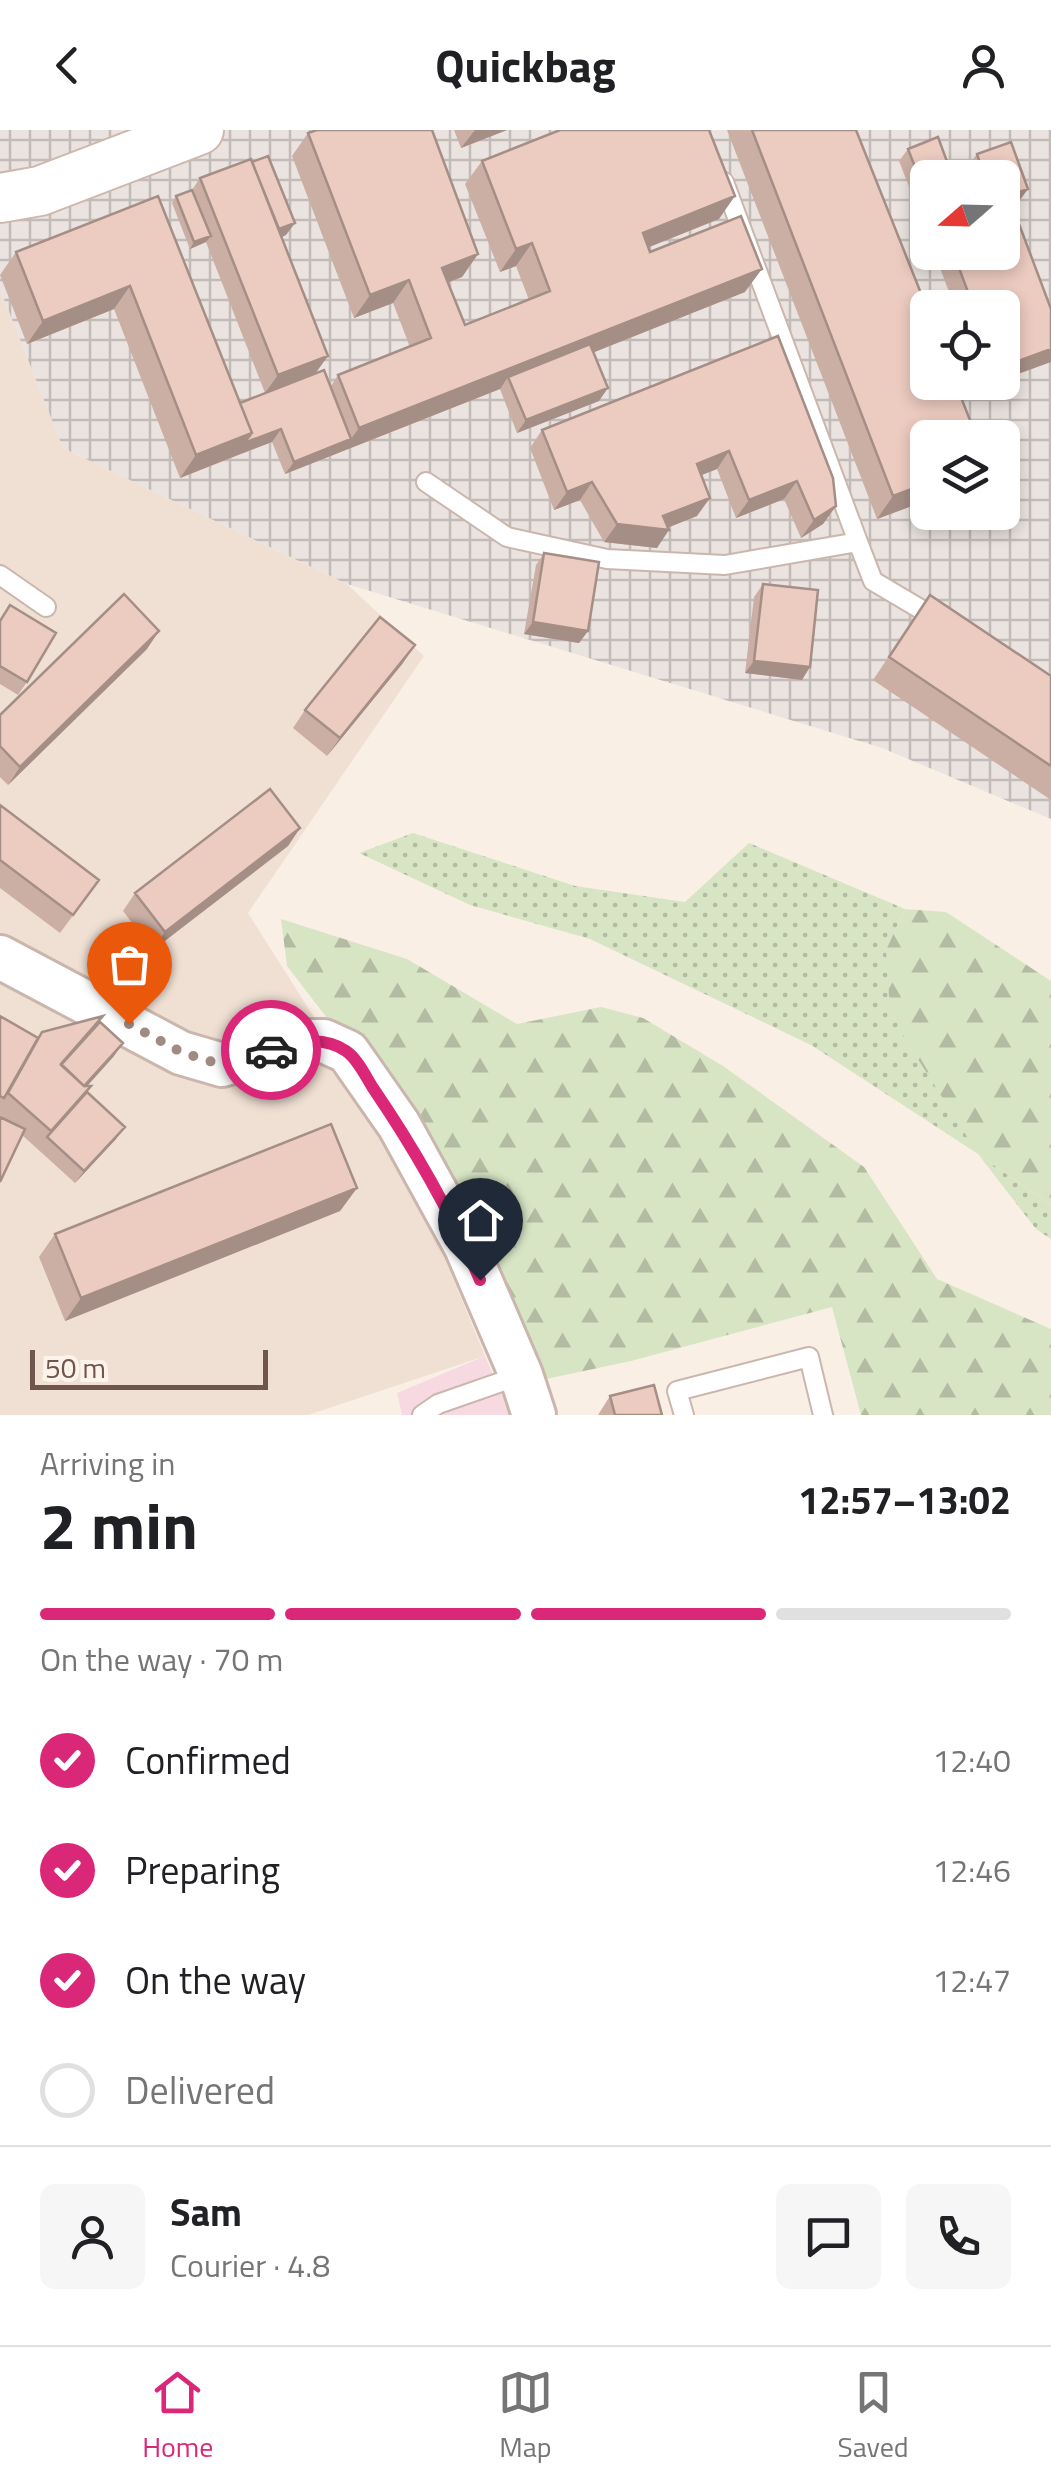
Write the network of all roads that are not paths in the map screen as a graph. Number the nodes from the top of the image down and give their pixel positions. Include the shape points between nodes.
1 (199, 130) edge
2 (718, 166) edge
3 (0, 198) edge
4 (426, 482) dead end
5 (858, 542) junction
6 (0, 575) edge
7 (46, 607) dead end
8 (954, 629) edge
9 (0, 956) edge
10 (527, 1395) edge
11 (422, 1415) edge
12 (684, 1415) edge
13 (823, 1415) edge

1 - 3 main road via 40,191
2 - 5 lane
4 - 5 lane via 507,537 608,559 724,565
5 - 8 lane via 872,581
6 - 7 lane
9 - 10 street via 181,1052 222,1065 299,1042 324,1041 348,1052 398,1125 466,1248
10 - 11 lane via 438,1404
12 - 13 lane via 677,1391 808,1357

